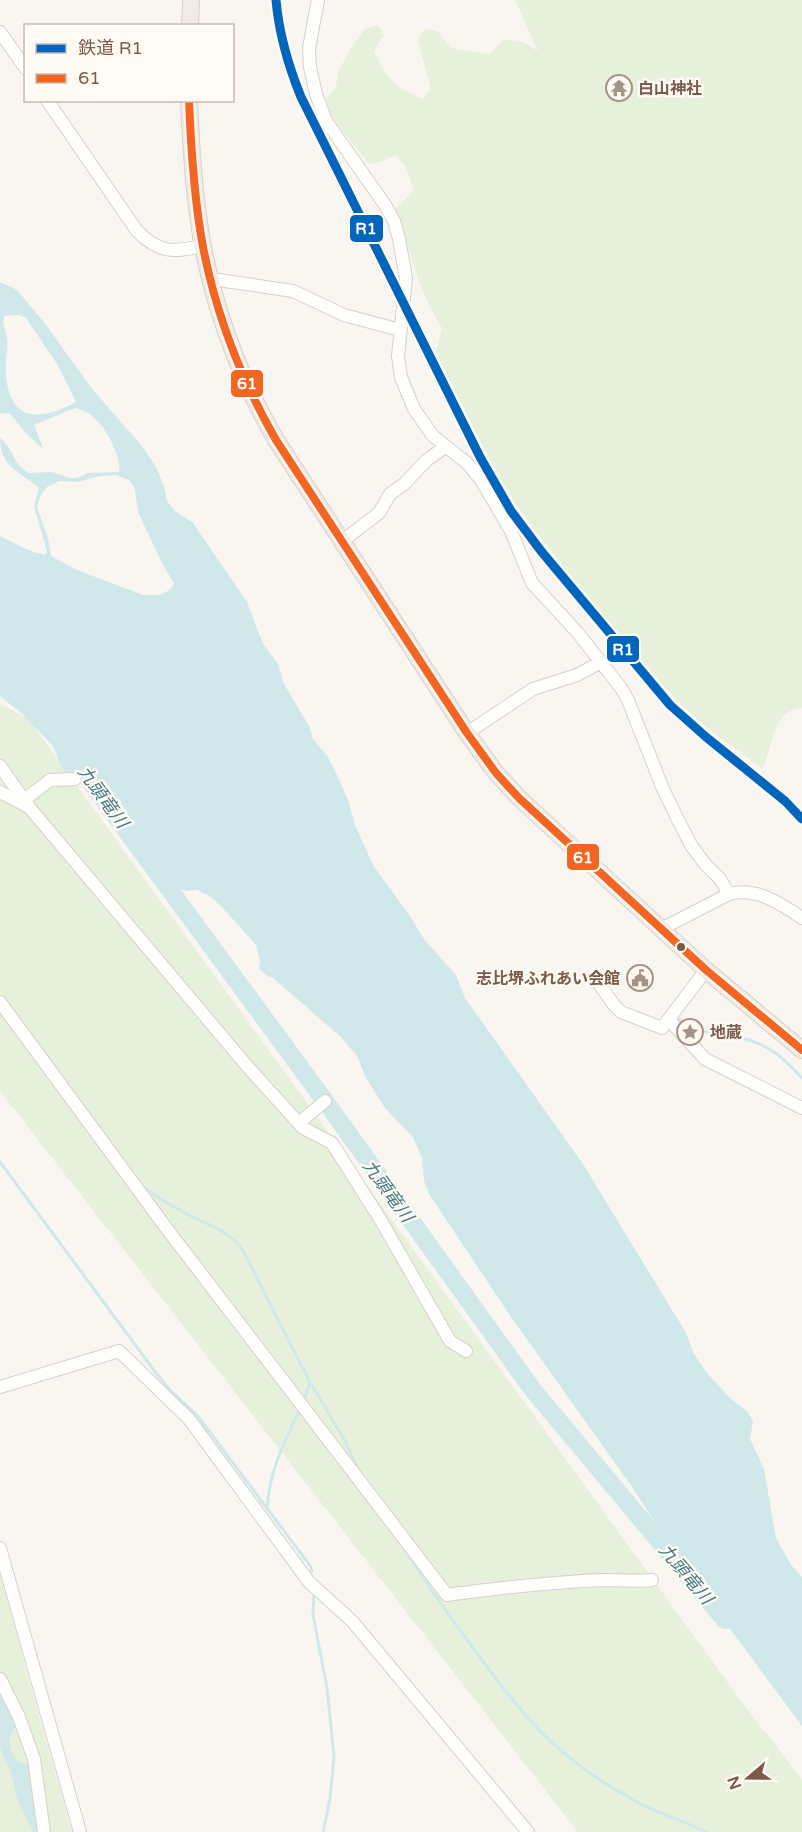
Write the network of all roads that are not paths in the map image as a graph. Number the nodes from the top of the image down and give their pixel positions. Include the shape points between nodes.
1 (190, 0) edge
2 (318, 0) edge
3 (190, 24) edge
4 (0, 32) edge
5 (11, 49) junction
6 (0, 56) edge
7 (24, 66) edge
8 (48, 102) edge
9 (189, 102) edge
10 (203, 246) junction
11 (211, 282) junction
12 (400, 330) junction
13 (445, 447) junction
14 (341, 542) junction
15 (601, 662) junction
16 (467, 733) junction
17 (0, 766) edge
18 (75, 778) dead end
19 (0, 792) edge
20 (27, 804) junction
21 (729, 894) junction
22 (802, 918) edge
23 (661, 928) junction
24 (706, 970) junction
25 (597, 981) dead end
26 (0, 1002) edge
27 (669, 1020) junction
28 (802, 1050) edge
29 (325, 1101) dead end
30 (802, 1108) edge
31 (298, 1123) junction
32 (466, 1351) dead end
33 (0, 1387) edge
34 (0, 1548) edge
35 (652, 1580) dead end
36 (0, 1679) edge
37 (44, 1832) edge
38 (80, 1832) edge
39 (528, 1832) edge

1 - 3 highway
2 - 12 street via 309,48 316,94 326,121 394,222 406,278
4 - 5 street
5 - 6 street
5 - 7 street
8 - 10 street via 137,231 150,244 176,251
9 - 10 highway
10 - 11 highway
11 - 12 street via 293,291 344,315
11 - 14 highway via 262,416
12 - 13 street via 398,356 407,394 425,426
13 - 14 street via 390,494 379,513
13 - 15 street via 467,463 481,480 511,531 532,583
14 - 16 highway
15 - 16 street via 577,675 533,689
15 - 21 street via 628,700 663,789 691,844
16 - 23 highway via 519,798
17 - 20 street
18 - 20 street via 51,780
19 - 20 street
20 - 31 street
21 - 22 street via 758,893
21 - 23 street
23 - 24 highway
24 - 27 street
24 - 28 highway
25 - 27 street via 621,1012 662,1028
26 - 35 street via 167,1229 447,1595 517,1586
27 - 30 street via 705,1059
29 - 31 street
31 - 32 street via 332,1143 450,1341
33 - 39 street via 119,1351 189,1419 309,1582 352,1621
34 - 38 street
36 - 37 street via 34,1759

